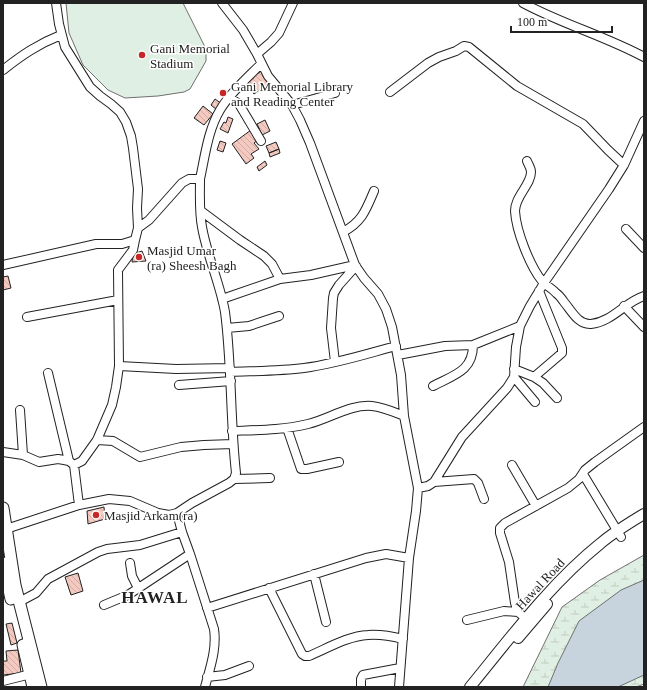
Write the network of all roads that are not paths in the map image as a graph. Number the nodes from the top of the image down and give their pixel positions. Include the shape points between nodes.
1 (56, 3) edge
2 (222, 3) edge
3 (293, 3) edge
4 (523, 3) edge
5 (61, 35) junction
6 (257, 54) junction
7 (644, 57) edge
8 (261, 64) junction
9 (3, 70) edge
10 (390, 92) dead end
11 (335, 93) dead end
12 (229, 97) junction
13 (292, 104) junction
14 (644, 121) edge
15 (261, 141) dead end
16 (527, 160) dead end
17 (624, 165) junction
18 (200, 179) junction
19 (374, 191) dead end
20 (201, 211) junction
21 (138, 228) junction
22 (626, 229) dead end
23 (343, 232) junction
24 (135, 240) junction
25 (644, 248) edge
26 (3, 265) edge
27 (356, 266) junction
28 (280, 279) junction
29 (544, 283) junction
30 (539, 291) junction
31 (644, 296) edge
32 (222, 298) junction
33 (118, 300) junction
34 (624, 306) junction
35 (27, 316) dead end
36 (279, 316) dead end
37 (520, 326) junction
38 (644, 327) edge
39 (227, 328) junction
40 (473, 345) junction
41 (396, 346) junction
42 (398, 355) junction
43 (335, 362) junction
44 (119, 366) junction
45 (230, 370) junction
46 (48, 373) dead end
47 (514, 373) junction
48 (534, 377) junction
49 (231, 381) junction
50 (179, 385) dead end
51 (433, 386) dead end
52 (557, 398) dead end
53 (535, 402) dead end
54 (20, 410) dead end
55 (404, 416) junction
56 (644, 427) edge
57 (287, 428) junction
58 (232, 431) junction
59 (97, 440) junction
60 (233, 444) junction
61 (3, 452) edge
62 (23, 455) junction
63 (339, 462) dead end
64 (71, 463) junction
65 (512, 465) dead end
66 (583, 474) junction
67 (270, 478) dead end
68 (234, 479) junction
69 (434, 482) junction
70 (418, 488) junction
71 (484, 499) dead end
72 (79, 505) junction
73 (536, 506) junction
74 (3, 508) edge
75 (177, 513) junction
76 (644, 514) edge
77 (644, 522) edge
78 (5, 529) edge
79 (182, 532) junction
80 (619, 534) junction
81 (190, 554) junction
82 (408, 558) junction
83 (3, 563) edge
84 (130, 563) dead end
85 (314, 574) junction
86 (138, 588) junction
87 (269, 588) junction
88 (19, 602) junction
89 (104, 605) dead end
90 (207, 608) junction
91 (525, 618) junction
92 (467, 620) dead end
93 (326, 622) dead end
94 (403, 639) junction
95 (249, 666) dead end
96 (400, 668) junction
97 (34, 673) junction
98 (207, 677) junction
99 (3, 681) edge
100 (33, 687) edge
101 (41, 687) edge
102 (205, 687) edge
103 (360, 687) edge
104 (399, 687) edge
105 (470, 687) edge
106 (478, 687) edge

1 - 5 street
2 - 6 street via 243,30
3 - 6 street via 279,33
4 - 7 street
5 - 9 street via 22,55
5 - 21 street via 65,47 90,87 112,104 126,122 138,178
6 - 8 street
8 - 12 street
8 - 13 street
10 - 17 street via 428,63 464,46 469,47 517,86 583,124
11 - 13 street
12 - 15 street via 239,104
12 - 18 street via 219,110 211,132
13 - 23 street via 310,143
14 - 17 street
16 - 29 street via 530,177 518,198 515,211 528,260
17 - 29 street via 598,207
18 - 20 street
18 - 21 street via 189,179 182,183 149,220
19 - 23 street via 358,223
20 - 28 street via 264,256
20 - 32 street via 206,244
21 - 24 street
22 - 25 street
23 - 27 street
24 - 26 street via 122,244 96,244
24 - 33 street via 133,250 118,270
27 - 28 street
27 - 41 street via 378,294 386,309
27 - 43 street via 334,292 331,328
28 - 32 street
29 - 30 street
29 - 34 street via 556,292 578,320 584,323 600,322
30 - 37 street
30 - 48 street via 562,353
31 - 34 street
32 - 39 street
33 - 35 street
33 - 44 street
34 - 38 street
36 - 39 street via 248,326
37 - 40 street
37 - 47 street
39 - 45 street
40 - 42 street via 445,346
40 - 51 street via 473,355 466,367
41 - 42 street
41 - 43 street
42 - 55 street
43 - 45 street via 280,371
44 - 45 street
44 - 59 street via 112,405
45 - 49 street
46 - 64 street
47 - 48 street
47 - 53 street
47 - 69 street via 507,388 462,437
48 - 52 street
49 - 50 street
49 - 58 street
54 - 62 street
55 - 57 street via 386,409 363,406 309,424
55 - 70 street
56 - 66 street via 595,462
57 - 58 street
57 - 63 street via 301,469
58 - 60 street
59 - 60 street via 113,441 140,457 181,447
59 - 64 street via 82,461
60 - 68 street via 236,473
61 - 62 street
62 - 64 street via 39,462 58,459
64 - 72 street
65 - 73 street
66 - 73 street via 568,488
66 - 80 street
67 - 68 street
68 - 75 street
69 - 70 street
69 - 71 street via 474,479
70 - 82 street
72 - 75 street via 100,500 120,500 138,504 158,513
72 - 78 street
73 - 91 street via 500,528 509,562 515,603
74 - 78 highway
75 - 79 street
76 - 80 main road, Hawal Road
77 - 80 main road, Hawal Road
78 - 88 highway
79 - 81 street
79 - 88 street via 140,545 98,552 48,579 36,593
80 - 91 main road, Hawal Road via 602,542 572,568
81 - 86 street
81 - 90 street
82 - 85 street via 386,554
82 - 94 street
83 - 97 highway via 6,582
84 - 86 street via 132,576
85 - 87 street
85 - 93 street
86 - 89 street
87 - 90 street
87 - 94 street via 305,656 367,635
88 - 97 highway
90 - 98 street via 216,639
91 - 92 street via 504,611
91 - 105 main road, Hawal Road
91 - 106 main road, Hawal Road
94 - 96 street
95 - 98 street via 225,675
96 - 103 street via 363,675
96 - 104 street
97 - 99 street
97 - 100 highway
97 - 101 highway
98 - 102 street

